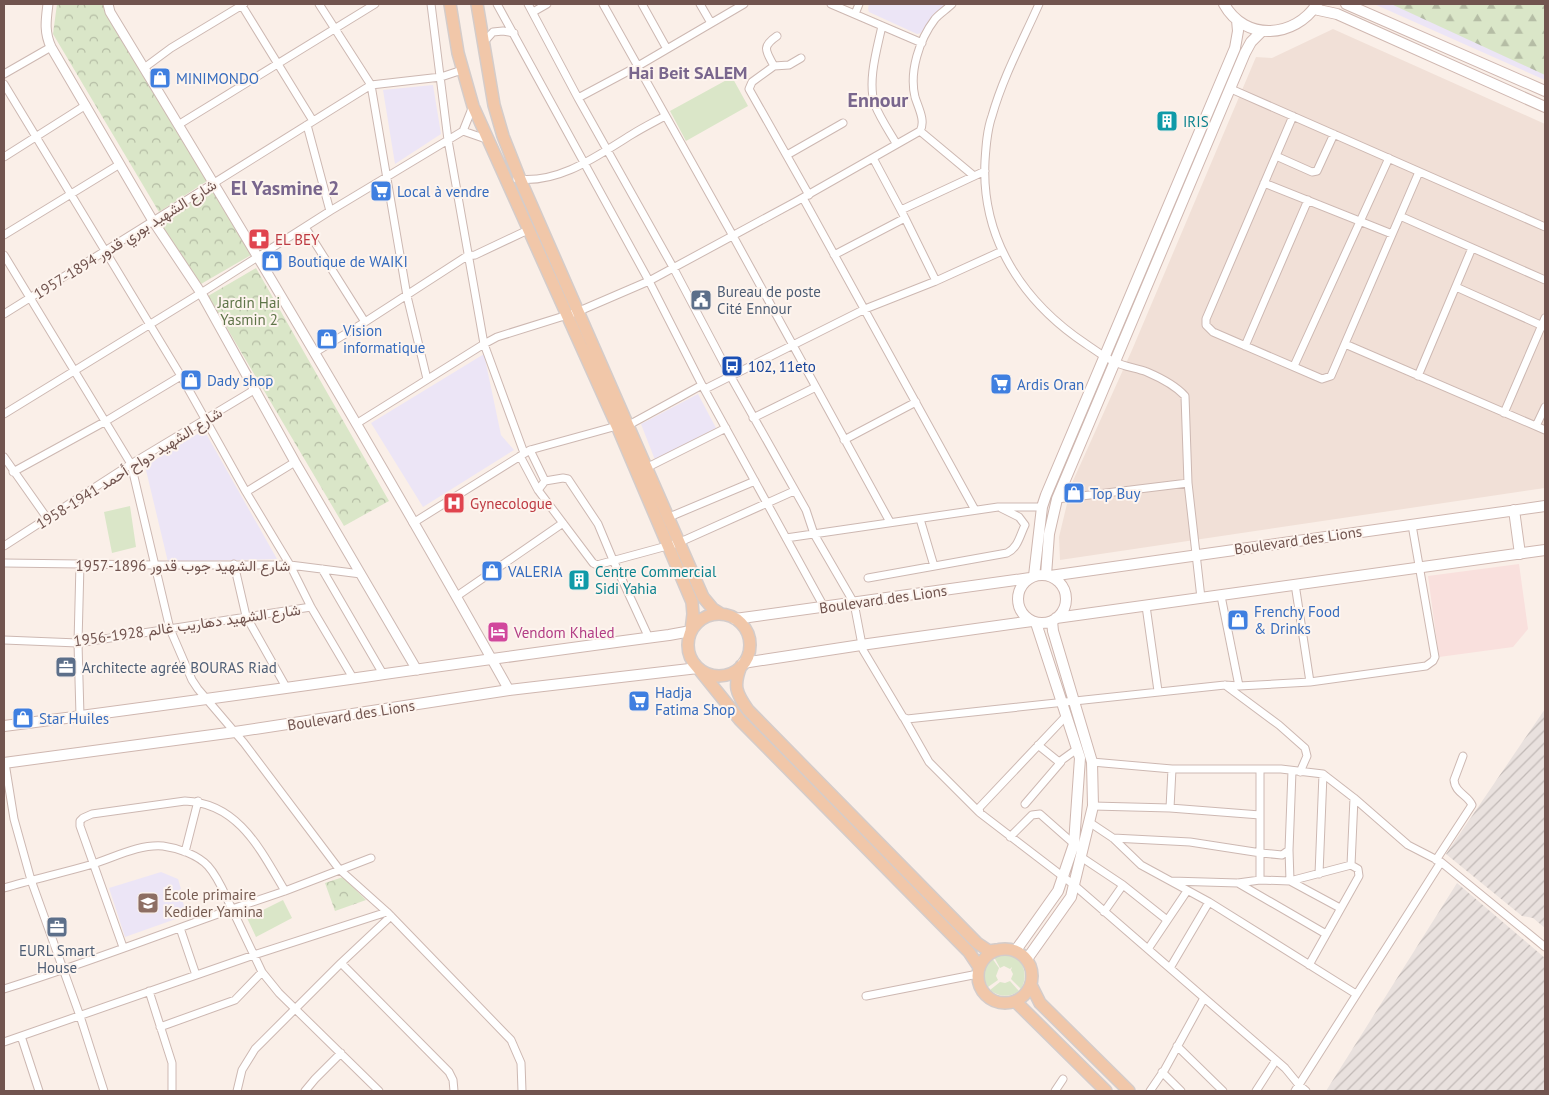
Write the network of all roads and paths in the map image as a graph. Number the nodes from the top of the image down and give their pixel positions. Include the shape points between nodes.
1 (48, 4) edge
2 (108, 4) edge
3 (242, 4) edge
4 (319, 4) edge
5 (375, 4) edge
6 (431, 4) edge
7 (450, 4) edge
8 (477, 4) edge
9 (498, 4) edge
10 (528, 4) edge
11 (547, 4) edge
12 (603, 4) edge
13 (642, 4) edge
14 (700, 4) edge
15 (744, 4) edge
16 (831, 4) edge
17 (859, 4) edge
18 (952, 4) edge
19 (1039, 4) edge
20 (1224, 4) edge
21 (1346, 4) edge
22 (1316, 6) edge
23 (533, 12) junction
24 (855, 14) junction
25 (1237, 20) junction
26 (711, 23) junction
27 (882, 26) junction
28 (335, 28) junction
29 (1262, 30) junction
30 (514, 33) junction
31 (776, 36) dead end
32 (922, 43) junction
33 (482, 44) junction
34 (51, 47) junction
35 (667, 49) junction
36 (801, 58) dead end
37 (278, 63) junction
38 (638, 66) junction
39 (774, 66) junction
40 (144, 68) junction
41 (462, 70) junction
42 (4, 74) edge
43 (441, 77) junction
44 (4, 84) edge
45 (371, 85) junction
46 (1230, 88) junction
47 (1545, 91) edge
48 (578, 98) junction
49 (86, 106) junction
50 (473, 106) junction
51 (1545, 107) edge
52 (665, 116) junction
53 (1293, 116) junction
54 (310, 123) junction
55 (843, 123) dead end
56 (178, 125) junction
57 (463, 131) junction
58 (920, 131) junction
59 (1334, 134) junction
60 (36, 137) junction
61 (486, 139) junction
62 (448, 140) junction
63 (896, 144) junction
64 (608, 151) junction
65 (786, 155) junction
66 (1276, 156) junction
67 (4, 157) edge
68 (873, 158) junction
69 (1389, 158) junction
70 (120, 164) junction
71 (585, 164) junction
72 (985, 171) junction
73 (1419, 172) junction
74 (974, 176) junction
75 (505, 177) junction
76 (387, 178) junction
77 (520, 180) junction
78 (1264, 183) junction
79 (214, 184) junction
80 (71, 193) junction
81 (806, 196) junction
82 (1308, 200) junction
83 (901, 210) junction
84 (330, 211) junction
85 (1400, 216) junction
86 (905, 218) junction
87 (153, 221) junction
88 (1360, 221) junction
89 (304, 227) junction
90 (1545, 227) edge
91 (528, 230) junction
92 (1392, 234) junction
93 (4, 235) edge
94 (733, 236) junction
95 (1472, 248) junction
96 (104, 251) junction
97 (1002, 251) junction
98 (834, 255) junction
99 (4, 256) edge
100 (259, 256) junction
101 (467, 256) junction
102 (674, 269) junction
103 (1545, 280) edge
104 (649, 281) junction
105 (936, 281) junction
106 (1456, 287) junction
107 (201, 293) junction
108 (406, 296) junction
109 (29, 298) junction
110 (864, 309) junction
111 (4, 314) edge
112 (572, 314) junction
113 (1545, 318) edge
114 (364, 322) junction
115 (149, 325) junction
116 (1544, 326) edge
117 (484, 344) junction
118 (1345, 344) junction
119 (792, 345) junction
120 (1245, 346) junction
121 (314, 353) junction
122 (1104, 355) junction
123 (1115, 363) junction
124 (1294, 366) junction
125 (74, 370) junction
126 (181, 376) junction
127 (1418, 376) junction
128 (731, 377) junction
129 (427, 379) junction
130 (704, 387) junction
131 (816, 387) junction
132 (254, 390) junction
133 (916, 402) junction
134 (1545, 406) edge
135 (1504, 412) junction
136 (4, 414) edge
137 (753, 418) junction
138 (206, 420) junction
139 (106, 421) junction
140 (356, 424) junction
141 (622, 426) junction
142 (1536, 426) junction
143 (726, 428) junction
144 (1545, 430) edge
145 (844, 440) junction
146 (525, 453) junction
147 (4, 457) edge
148 (295, 462) junction
149 (132, 464) junction
150 (646, 468) junction
151 (13, 472) junction
152 (545, 481) junction
153 (755, 481) junction
154 (1188, 483) junction
155 (538, 490) junction
156 (794, 491) junction
157 (246, 492) junction
158 (1057, 499) junction
159 (767, 502) junction
160 (1545, 506) edge
161 (998, 507) junction
162 (1042, 507) junction
163 (975, 510) junction
164 (1514, 510) junction
165 (47, 518) junction
166 (667, 518) junction
167 (920, 519) junction
168 (890, 522) junction
169 (413, 523) junction
170 (563, 523) junction
171 (1412, 525) junction
172 (814, 534) junction
173 (786, 538) junction
174 (673, 544) junction
175 (4, 546) edge
176 (1545, 550) edge
177 (1520, 554) junction
178 (1196, 555) junction
179 (613, 560) junction
180 (4, 563) edge
181 (80, 564) junction
182 (234, 564) junction
183 (156, 565) junction
184 (290, 565) junction
185 (934, 566) junction
186 (1419, 568) junction
187 (322, 569) junction
188 (361, 574) junction
189 (1048, 576) junction
190 (1032, 577) junction
191 (868, 578) dead end
192 (1295, 584) junction
193 (457, 596) junction
194 (1221, 596) junction
195 (1201, 598) junction
196 (854, 603) junction
197 (1146, 606) junction
198 (311, 607) junction
199 (824, 607) junction
200 (721, 614) junction
201 (246, 616) junction
202 (735, 619) junction
203 (1054, 620) junction
204 (1034, 622) junction
205 (170, 629) junction
206 (691, 631) junction
207 (649, 638) junction
208 (4, 640) edge
209 (78, 642) junction
210 (861, 644) junction
211 (492, 659) junction
212 (742, 664) junction
213 (698, 668) junction
214 (417, 670) junction
215 (382, 674) junction
216 (353, 678) junction
217 (1310, 682) junction
218 (1225, 685) junction
219 (1239, 686) junction
220 (286, 687) junction
221 (509, 690) junction
222 (1158, 691) junction
223 (207, 699) junction
224 (1074, 700) junction
225 (1063, 701) junction
226 (1067, 715) junction
227 (80, 716) junction
228 (904, 717) junction
229 (4, 726) edge
230 (235, 732) junction
231 (1038, 745) junction
232 (1077, 749) junction
233 (1463, 756) dead end
234 (4, 760) edge
235 (1061, 762) junction
236 (1092, 762) junction
237 (1172, 769) junction
238 (1260, 770) junction
239 (1296, 772) junction
240 (1323, 774) junction
241 (1354, 798) junction
242 (198, 801) junction
243 (1025, 804) dead end
244 (1092, 806) junction
245 (1170, 808) junction
246 (980, 812) junction
247 (1260, 816) junction
248 (1089, 822) junction
249 (1010, 838) junction
250 (1113, 838) junction
251 (1074, 844) junction
252 (1289, 850) junction
253 (185, 852) junction
254 (1261, 853) junction
255 (1081, 857) junction
256 (371, 858) dead end
257 (1438, 861) junction
258 (93, 864) junction
259 (1351, 865) junction
260 (339, 869) junction
261 (1319, 874) junction
262 (1062, 877) junction
263 (1260, 880) junction
264 (31, 881) junction
265 (1168, 881) junction
266 (1290, 881) junction
267 (1238, 883) junction
268 (1122, 885) junction
269 (1074, 886) junction
270 (4, 888) edge
271 (1187, 890) junction
272 (285, 891) junction
273 (1209, 902) junction
274 (1340, 908) junction
275 (232, 910) junction
276 (1104, 912) junction
277 (389, 914) junction
278 (1167, 920) junction
279 (180, 928) junction
280 (1326, 934) junction
281 (123, 947) junction
282 (1545, 948) edge
283 (996, 950) junction
284 (1016, 950) junction
285 (1148, 950) junction
286 (254, 955) junction
287 (1027, 959) junction
288 (341, 963) junction
289 (1309, 965) junction
290 (1170, 968) junction
291 (62, 970) junction
292 (978, 970) junction
293 (262, 972) junction
294 (196, 975) junction
295 (1031, 985) junction
296 (4, 989) edge
297 (149, 991) junction
298 (1356, 994) junction
299 (866, 996) dead end
300 (1204, 998) junction
301 (1015, 1001) junction
302 (296, 1009) junction
303 (80, 1016) junction
304 (160, 1027) junction
305 (21, 1036) junction
306 (4, 1042) edge
307 (1177, 1046) junction
308 (341, 1053) junction
309 (1276, 1060) junction
310 (1162, 1072) junction
311 (1063, 1079) dead end
312 (1297, 1088) edge
313 (39, 1091) edge
314 (104, 1091) edge
315 (172, 1091) edge
316 (237, 1091) edge
317 (305, 1091) edge
318 (379, 1091) edge
319 (454, 1091) edge
320 (522, 1091) edge
321 (1055, 1091) edge
322 (1106, 1091) edge
323 (1128, 1091) edge
324 (1150, 1091) edge
325 (1181, 1091) edge
326 (1223, 1091) edge
327 (1256, 1091) edge
328 (1306, 1091) edge

1 - 34 street via 46,37
2 - 40 street
3 - 37 street
3 - 40 street
4 - 28 street
5 - 28 street
6 - 43 street
7 - 41 main road
8 - 33 main road
9 - 30 street
10 - 23 street
11 - 23 street
12 - 38 street
13 - 35 street
14 - 26 street
15 - 26 street
16 - 24 street
17 - 24 street
18 - 32 street via 935,19
19 - 72 street via 991,116
20 - 25 main road
21 - 47 main road
22 - 29 main road via 1304,20 1291,27
22 - 51 main road
23 - 48 street
24 - 27 street
25 - 29 main road
25 - 122 main road via 1235,48
26 - 35 street
27 - 32 street
27 - 63 street via 872,88 875,104
28 - 37 street
28 - 45 street
29 - 46 main road via 1248,47
30 - 33 street via 493,32
30 - 71 street
31 - 39 street via 766,47
32 - 58 street via 914,72 914,95 923,127
33 - 77 main road via 498,123
34 - 42 street
34 - 49 street
35 - 38 street
36 - 39 street via 789,65
37 - 54 street
37 - 56 street
38 - 48 street
38 - 52 street
39 - 65 street via 752,82 749,89
40 - 56 street
41 - 43 street, شارع الشهيد بوري قدور 1894-1957
41 - 50 main road
43 - 45 street, شارع الشهيد بوري قدور 1894-1957
43 - 62 street
44 - 60 street
45 - 54 street, شارع الشهيد بوري قدور 1894-1957
45 - 76 street
46 - 53 street
46 - 123 main road
48 - 64 street
49 - 60 street
49 - 70 street
50 - 57 street
50 - 61 main road
52 - 64 street
52 - 94 street
53 - 59 street
53 - 66 street
54 - 79 street, شارع الشهيد بوري قدور 1894-1957
54 - 84 street
55 - 65 street
56 - 79 street
57 - 61 street
57 - 62 street
58 - 63 street
58 - 74 street
59 - 66 street via 1317,171 1312,172
59 - 69 street
60 - 67 street
60 - 80 street
61 - 75 main road
62 - 76 street
62 - 101 street
63 - 68 street
64 - 71 street
64 - 102 street
65 - 81 street
66 - 78 street
68 - 81 street
68 - 83 street
69 - 73 street
69 - 88 street
70 - 80 street
70 - 87 street
71 - 77 street via 550,178
71 - 104 street
72 - 74 street
72 - 97 street via 990,216
73 - 85 street
73 - 90 street
74 - 83 street
75 - 77 street
75 - 91 main road
76 - 84 street
76 - 108 street
77 - 112 main road
78 - 82 street
78 - 120 street via 1206,319 1206,325 1213,332
79 - 87 street, شارع الشهيد بوري قدور 1894-1957
79 - 100 street
80 - 93 street
80 - 96 street
81 - 94 street
81 - 98 street
82 - 88 street
82 - 120 street
83 - 86 street
84 - 89 street
85 - 92 street
85 - 95 street
86 - 98 street
86 - 105 street
87 - 96 street, شارع الشهيد بوري قدور 1894-1957
87 - 107 street
88 - 92 street
88 - 124 street
89 - 100 street
89 - 114 street
91 - 101 street
91 - 112 main road
92 - 118 street
94 - 102 street
94 - 119 street
95 - 103 street
95 - 106 street
96 - 109 street, شارع الشهيد بوري قدور 1894-1957
96 - 115 street
97 - 105 street
97 - 122 street via 1040,307 1057,323
98 - 110 street
99 - 109 street
100 - 107 street
100 - 121 street
101 - 108 street
101 - 117 street
102 - 104 street
102 - 128 street
104 - 112 street
104 - 130 street
105 - 110 street
106 - 116 street
106 - 127 street
107 - 115 street
107 - 132 street
108 - 114 street
108 - 129 street
109 - 111 street, شارع الشهيد بوري قدور 1894-1957
109 - 125 street
110 - 119 street
110 - 133 street
112 - 117 street
112 - 141 main road
113 - 116 street
114 - 121 street
115 - 125 street
115 - 126 street
116 - 135 street
117 - 129 street
117 - 146 street
118 - 124 street via 1331,376 1327,378
118 - 127 street
119 - 128 street
119 - 131 street
120 - 124 street
121 - 140 street
122 - 123 street
122 - 162 main road
123 - 154 street via 1147,372 1178,388 1185,396
123 - 158 main road
125 - 136 street
125 - 139 street
126 - 138 street
126 - 139 street
127 - 135 street
128 - 130 street
128 - 137 street
129 - 140 street
130 - 141 street
130 - 143 street
131 - 137 street
131 - 145 street
132 - 138 street, شارع الشهيد دواح أحمد 1941-1958
132 - 148 street
133 - 145 street
133 - 163 street
134 - 142 street
135 - 142 street
137 - 156 street
138 - 149 street, شارع الشهيد دواح أحمد 1941-1958
138 - 157 street
139 - 149 street
139 - 151 street
140 - 169 street
141 - 146 street
141 - 150 main road
141 - 174 main road
142 - 144 street
143 - 150 street
143 - 153 street
145 - 168 street
146 - 152 street
146 - 155 street
146 - 169 street
147 - 151 street
148 - 157 street
148 - 188 street
149 - 165 street, شارع الشهيد دواح أحمد 1941-1958
149 - 183 street
150 - 166 main road
151 - 165 street
152 - 155 street
152 - 179 street via 563,478 572,483 598,524
153 - 159 street
153 - 166 street
154 - 158 street
154 - 178 street
155 - 170 street
156 - 159 street
156 - 172 street via 806,510
157 - 184 street
158 - 189 main road via 1049,534
159 - 173 street
159 - 174 street
160 - 164 main road, Boulevard des Lions
161 - 162 street
161 - 163 street
161 - 185 street via 1019,517 1025,525 1012,551
162 - 190 main road
163 - 167 street
164 - 171 main road, Boulevard des Lions
164 - 177 main road
165 - 175 street, شارع الشهيد دواح أحمد 1941-1958
166 - 174 main road
167 - 168 street
167 - 185 street
168 - 172 street
169 - 193 street
170 - 179 street via 593,563 597,565
170 - 193 street
171 - 178 main road, Boulevard des Lions
171 - 186 street
172 - 173 street
172 - 196 street
173 - 199 street
174 - 179 street
174 - 200 main road via 703,597
174 - 206 main road via 692,602
176 - 177 main road
177 - 186 main road
178 - 189 main road, Boulevard des Lions
178 - 195 street
179 - 207 street
180 - 181 street, شارع الشهيد جوب قدور 1896-1957
181 - 183 street, شارع الشهيد جوب قدور 1896-1957
181 - 209 street
182 - 183 street, شارع الشهيد جوب قدور 1896-1957
182 - 184 street, شارع الشهيد جوب قدور 1896-1957
182 - 201 street
183 - 205 street
184 - 187 street, شارع الشهيد جوب قدور 1896-1957
184 - 198 street
185 - 191 street
186 - 192 main road
186 - 217 street via 1435,657 1433,661 1426,666
187 - 188 street, شارع الشهيد جوب قدور 1896-1957
187 - 215 street
188 - 214 street
189 - 190 main road
189 - 203 main road via 1058,581 1066,593 1065,607
190 - 196 main road, Boulevard des Lions
190 - 204 main road via 1021,587 1018,600 1022,613
192 - 194 main road
192 - 217 street
193 - 211 street
194 - 195 main road
194 - 219 street
195 - 197 main road
196 - 199 main road, Boulevard des Lions
196 - 210 street
197 - 203 main road
197 - 222 street
198 - 201 street, شارع الشهيد دهاريب غالم 1928-1956
198 - 216 street
199 - 202 main road, Boulevard des Lions
200 - 202 main road
200 - 206 main road via 704,618
201 - 205 street, شارع الشهيد دهاريب غالم 1928-1956
201 - 220 street
202 - 212 main road via 748,636 749,651
203 - 204 main road
203 - 224 main road via 1053,631
204 - 210 main road
204 - 225 main road
205 - 209 street, شارع الشهيد دهاريب غالم 1928-1956
205 - 223 street via 192,680
206 - 207 main road
206 - 213 main road via 688,650
207 - 211 main road
208 - 209 street, شارع الشهيد دهاريب غالم 1928-1956
209 - 227 street
210 - 212 main road
210 - 228 street
211 - 214 main road
211 - 221 street
212 - 213 main road via 736,671 723,676 710,675
212 - 283 main road via 736,678 737,691 748,710 977,943 989,951
213 - 221 main road, Boulevard des Lions
213 - 292 main road via 740,720 969,952
214 - 215 main road
215 - 216 main road
216 - 220 main road
217 - 219 street
218 - 219 street
218 - 222 street
218 - 239 street via 1304,748 1307,756
220 - 223 main road
221 - 230 main road, Boulevard des Lions
222 - 224 street
223 - 227 main road
223 - 230 street
224 - 225 street
224 - 236 main road
225 - 226 main road
225 - 228 street via 910,720
226 - 231 street
226 - 232 main road
227 - 229 main road
228 - 246 street via 929,762
230 - 234 main road, Boulevard des Lions
230 - 260 street
231 - 235 street
231 - 246 street via 979,808
232 - 235 street
232 - 251 main road via 1080,758
233 - 257 street via 1454,784 1472,805
234 - 264 street via 14,819
235 - 243 street
236 - 237 street
236 - 244 main road
237 - 238 street
237 - 245 street
238 - 239 street
238 - 247 street
239 - 240 street
239 - 252 street
240 - 241 street
240 - 261 street
241 - 257 street via 1408,844
241 - 259 street
242 - 253 street
242 - 258 street via 88,815 80,826
242 - 272 street via 218,808 246,830
244 - 245 street
244 - 248 main road
245 - 247 street
246 - 249 street
247 - 254 street
248 - 250 street
248 - 255 main road
249 - 251 street via 1032,815 1040,814
249 - 262 street
250 - 254 street via 1190,842
250 - 265 street via 1142,865
251 - 262 main road
252 - 254 street via 1282,855
252 - 266 street
253 - 258 street via 152,846
253 - 275 street via 208,866
254 - 263 street
255 - 268 street
255 - 269 main road
256 - 260 street
257 - 282 street
257 - 298 street
258 - 264 street
258 - 281 street
259 - 261 street
259 - 274 street via 1358,869 1359,876
260 - 272 street
260 - 277 street
261 - 266 street
262 - 269 street
262 - 284 main road via 1058,891
263 - 266 street
263 - 267 street
264 - 270 street
264 - 291 street
265 - 267 street
265 - 271 street
266 - 274 street
267 - 280 street
268 - 276 street
268 - 278 street
269 - 276 street
269 - 287 main road via 1071,896
271 - 273 street
271 - 278 street
272 - 275 street
273 - 289 street
273 - 290 street
274 - 280 street
275 - 279 street
275 - 286 street
276 - 285 street
277 - 286 street
277 - 288 street
277 - 320 street via 511,1040 521,1062
278 - 285 street
279 - 281 street
279 - 294 street
280 - 289 street
281 - 291 street
283 - 284 main road
283 - 292 main road via 988,954
284 - 287 main road
285 - 290 street
286 - 293 street
286 - 294 street
287 - 295 main road via 1033,972
288 - 302 street
288 - 319 street via 449,1072
289 - 298 street
290 - 300 street
291 - 296 street
291 - 303 street
292 - 299 street
292 - 301 main road via 981,989 992,1000
293 - 302 street
293 - 304 street via 235,1000
294 - 297 street
295 - 301 main road
295 - 323 main road via 1040,1003
297 - 303 street
297 - 304 street
298 - 312 street
300 - 307 street
300 - 309 street
301 - 322 main road
302 - 308 street
302 - 316 street via 255,1049 242,1070
303 - 305 street
303 - 314 street
304 - 315 street via 172,1063
305 - 306 street
305 - 313 street
307 - 310 street
307 - 326 street
308 - 317 street
308 - 318 street
309 - 312 street
309 - 327 street
310 - 324 street
310 - 325 street
311 - 321 street
312 - 328 street

